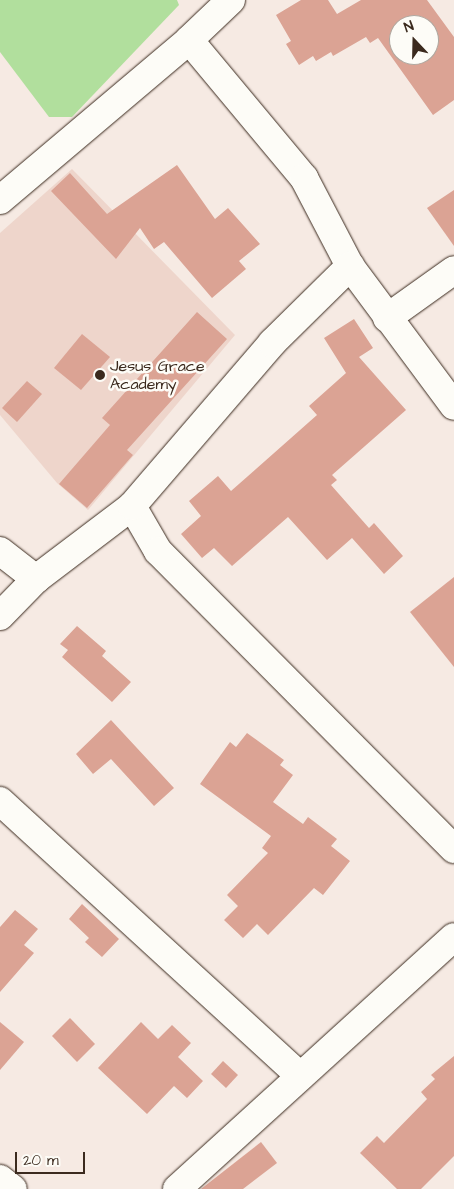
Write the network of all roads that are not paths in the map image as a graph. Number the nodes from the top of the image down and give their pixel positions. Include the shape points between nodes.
1 (231, 0) edge
2 (189, 40) junction
3 (0, 200) edge
4 (350, 266) junction
5 (454, 270) edge
6 (387, 318) junction
7 (454, 406) edge
8 (132, 506) junction
9 (0, 551) edge
10 (36, 579) junction
11 (0, 616) edge
12 (0, 801) edge
13 (454, 849) edge
14 (452, 945) edge
15 (299, 1075) junction
16 (0, 1179) edge
17 (13, 1189) edge
18 (177, 1189) edge

1 - 2 street
2 - 3 street
2 - 4 street via 304,178
4 - 6 street
4 - 8 street via 272,343
5 - 6 street
6 - 7 street
8 - 10 street
8 - 13 street via 158,550
9 - 10 street
10 - 11 street
12 - 15 street
14 - 15 street
15 - 18 street
16 - 17 street

